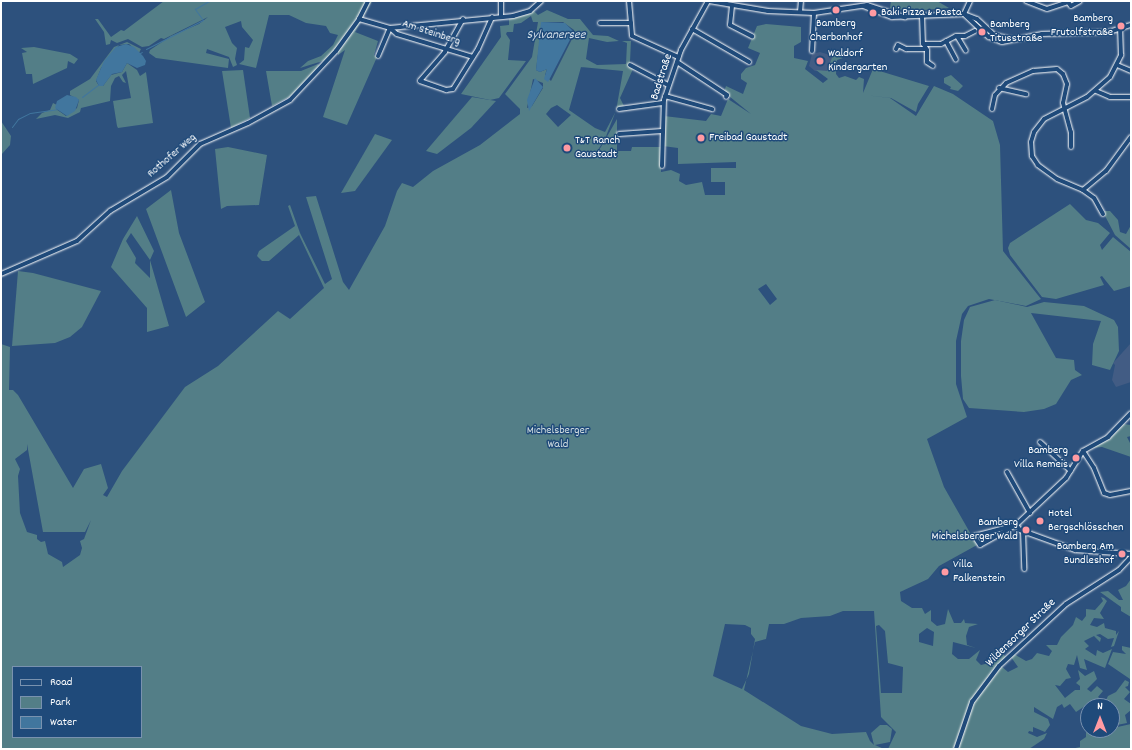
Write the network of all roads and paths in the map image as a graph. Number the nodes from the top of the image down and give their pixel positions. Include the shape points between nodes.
1 (368, 1) edge
2 (501, 1) edge
3 (541, 1) edge
4 (630, 1) edge
5 (708, 1) edge
6 (801, 1) edge
7 (845, 1) edge
8 (970, 1) edge
9 (1026, 1) edge
10 (1080, 1) edge
11 (867, 3) edge
12 (859, 5) junction
13 (732, 6) junction
14 (845, 6) junction
15 (800, 12) junction
16 (814, 12) junction
17 (964, 14) junction
18 (922, 16) junction
19 (492, 17) junction
20 (501, 17) junction
21 (905, 17) junction
22 (359, 19) junction
23 (463, 19) junction
24 (600, 23) dead end
25 (632, 24) junction
26 (1131, 25) edge
27 (390, 28) junction
28 (692, 29) junction
29 (1120, 30) junction
30 (975, 31) dead end
31 (752, 36) dead end
32 (957, 36) junction
33 (946, 42) junction
34 (923, 44) junction
35 (896, 49) dead end
36 (926, 49) junction
37 (447, 50) junction
38 (812, 51) dead end
39 (966, 51) dead end
40 (378, 56) dead end
41 (473, 57) junction
42 (678, 57) junction
43 (956, 60) dead end
44 (677, 62) junction
45 (749, 62) dead end
46 (630, 64) dead end
47 (1117, 65) junction
48 (933, 66) dead end
49 (1131, 72) edge
50 (668, 85) junction
51 (999, 88) junction
52 (1096, 91) junction
53 (1026, 94) dead end
54 (665, 96) junction
55 (726, 97) dead end
56 (1131, 97) edge
57 (663, 103) junction
58 (1065, 108) junction
59 (619, 109) dead end
60 (712, 109) dead end
61 (992, 110) dead end
62 (662, 131) junction
63 (619, 134) dead end
64 (1131, 137) edge
65 (1071, 147) dead end
66 (662, 166) dead end
67 (1083, 190) junction
68 (1103, 214) dead end
69 (1, 274) edge
70 (1131, 413) edge
71 (1040, 442) dead end
72 (1082, 452) junction
73 (1008, 472) dead end
74 (1071, 472) junction
75 (1131, 491) edge
76 (1030, 513) junction
77 (1016, 525) junction
78 (1023, 531) junction
79 (1131, 556) edge
80 (1024, 569) dead end
81 (956, 749) edge

1 - 22 street, Rothofer Weg
2 - 20 street
3 - 20 street via 530,11 518,16
4 - 25 street
5 - 13 street
5 - 28 street, Badstraße
6 - 15 street
7 - 14 street
8 - 17 street
9 - 10 street via 1047,9 1068,2 1071,6
11 - 12 street
11 - 21 street
12 - 14 street
12 - 21 street via 889,16
13 - 15 street
13 - 31 street via 730,25
14 - 16 street
15 - 16 street
16 - 38 street
17 - 18 street via 948,12
17 - 29 street via 977,19 994,35 1016,39 1042,34
18 - 21 street
18 - 34 street
19 - 20 street
19 - 23 street
19 - 41 street
22 - 27 street
22 - 69 street, Rothofer Weg via 336,51 290,100 200,144 167,177 103,215 77,241
23 - 27 street
23 - 37 street
24 - 25 street
25 - 42 street via 632,36
26 - 29 street
27 - 37 street, Am Steinberg via 397,34
27 - 40 street, Am Steinberg
28 - 42 street, Badstraße
28 - 45 street
29 - 47 street via 1122,50
30 - 32 street via 965,36
32 - 33 street
32 - 39 street
33 - 34 street
33 - 43 street
34 - 36 street
35 - 36 street via 898,45 906,49
36 - 48 street via 927,62
37 - 41 street, Am Steinberg
37 - 41 street via 420,79 452,90
42 - 44 street, Badstraße
44 - 50 street, Badstraße
44 - 55 street via 728,95
46 - 50 street
47 - 49 street
47 - 52 street
50 - 54 street, Badstraße
51 - 53 street
51 - 58 street via 1026,73 1055,68 1066,80
51 - 61 street via 993,98
52 - 56 street via 1108,96
52 - 58 street
54 - 57 street, Badstraße
54 - 60 street
57 - 59 street
57 - 62 street, Badstraße
58 - 65 street via 1071,132
58 - 67 street via 1044,119 1036,127 1032,136 1031,152 1043,170
62 - 63 street
62 - 66 street, Badstraße
64 - 67 street via 1106,171
67 - 68 street via 1094,198
70 - 72 street via 1108,437
71 - 74 street
72 - 74 street
72 - 75 street via 1094,468 1106,494
73 - 76 street
74 - 76 street
76 - 77 street
77 - 77 street via 999,530 974,536 980,545
77 - 78 street
78 - 79 street via 1075,550
78 - 80 street
79 - 81 street, Wildensorger Straße via 1119,570 1066,604 1000,666 972,702

